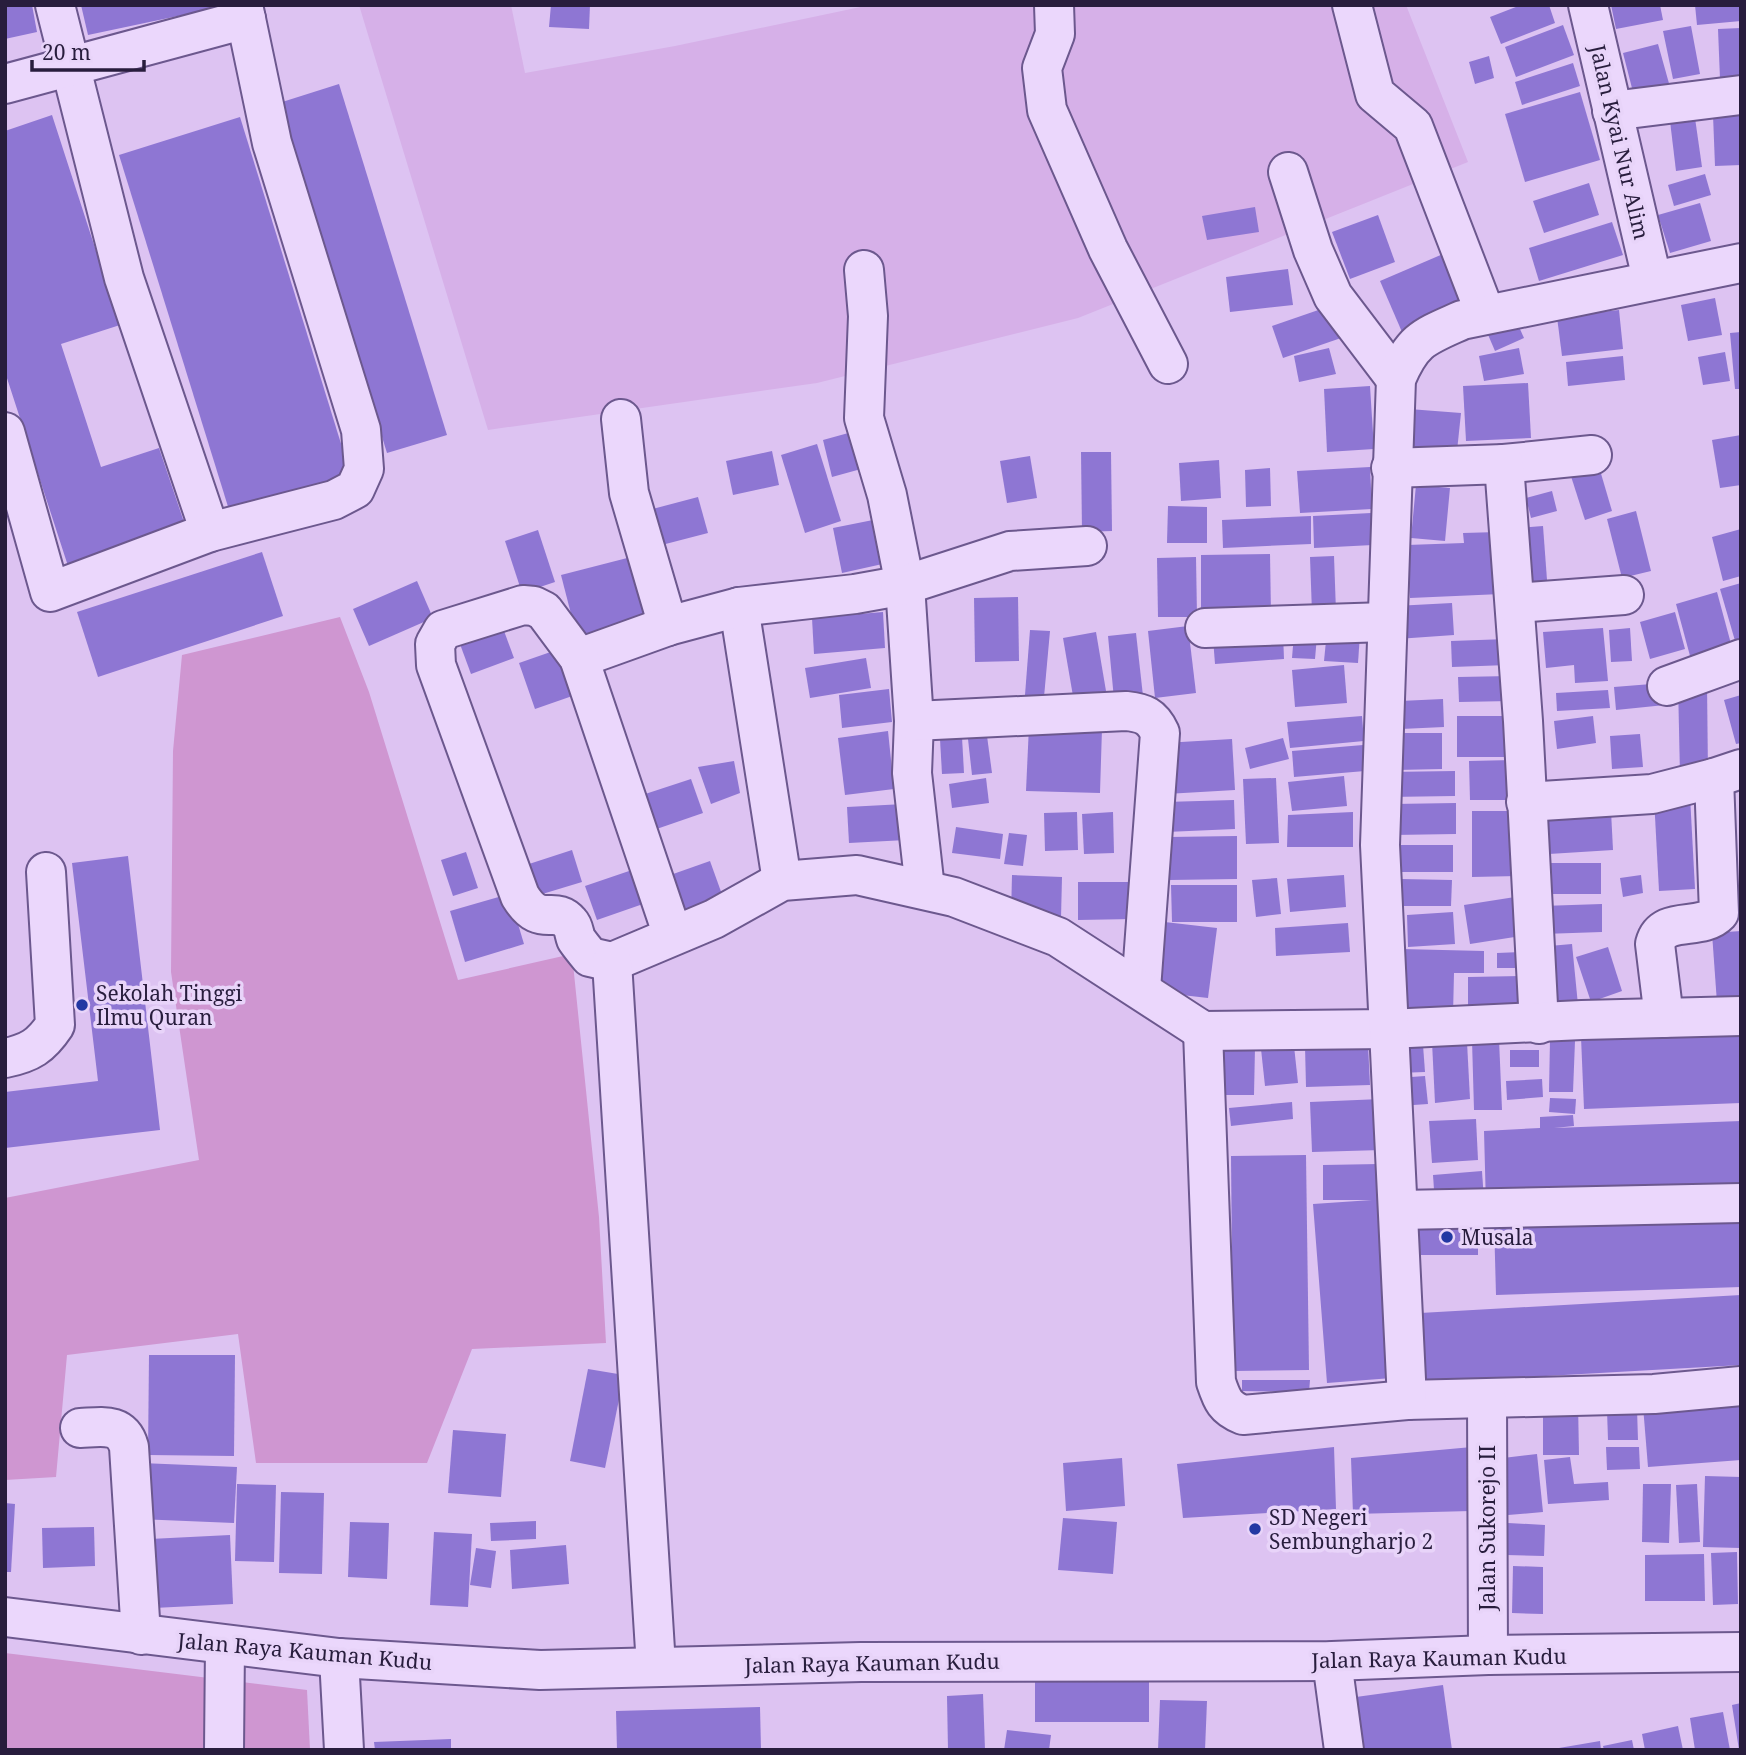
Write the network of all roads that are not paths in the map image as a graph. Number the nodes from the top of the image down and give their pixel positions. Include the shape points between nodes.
1 (55, 5) edge
2 (1054, 5) edge
3 (1352, 5) edge
4 (1587, 5) edge
5 (245, 12) edge
6 (70, 66) junction
7 (5, 84) edge
8 (1741, 94) edge
9 (1612, 111) junction
10 (1289, 172) dead end
11 (1741, 263) edge
12 (864, 270) dead end
13 (1652, 279) junction
14 (1485, 313) junction
15 (1168, 363) dead end
16 (1396, 379) junction
17 (621, 419) dead end
18 (5, 432) edge
19 (1592, 455) dead end
20 (1504, 464) junction
21 (1391, 468) junction
22 (210, 532) junction
23 (1087, 546) dead end
24 (905, 584) junction
25 (1624, 595) dead end
26 (1515, 603) junction
27 (739, 607) junction
28 (1386, 622) junction
29 (668, 626) junction
30 (1205, 628) dead end
31 (579, 658) junction
32 (1741, 659) edge
33 (1667, 686) dead end
34 (914, 721) junction
35 (1727, 773) edge
36 (1526, 802) junction
37 (46, 872) dead end
38 (782, 881) junction
39 (925, 889) junction
40 (673, 936) junction
41 (612, 962) junction
42 (1142, 989) junction
43 (1741, 1016) edge
44 (1664, 1018) junction
45 (1539, 1024) junction
46 (1388, 1029) junction
47 (1203, 1031) junction
48 (5, 1058) edge
49 (1741, 1203) edge
50 (1399, 1210) junction
51 (1741, 1386) edge
52 (1407, 1400) junction
53 (1487, 1400) junction
54 (80, 1428) dead end
55 (5, 1617) edge
56 (141, 1635) junction
57 (225, 1645) junction
58 (1741, 1652) edge
59 (1488, 1655) junction
60 (339, 1658) junction
61 (1332, 1661) junction
62 (656, 1666) junction
63 (225, 1750) edge
64 (344, 1750) edge
65 (1344, 1750) edge

1 - 6 street
2 - 15 street via 1055,34 1042,68 1047,110 1108,249
3 - 14 street via 1375,94 1413,126
4 - 9 street, Jalan Kyai Nur Alim
5 - 6 street
5 - 22 street via 272,143 361,430 364,469 355,489 334,500
6 - 7 street
6 - 22 street via 124,278
8 - 9 street
9 - 13 street, Jalan Kyai Nur Alim
10 - 16 street via 1333,296
11 - 13 street
12 - 24 street via 868,316 864,418 887,495
13 - 14 street
14 - 16 street via 1420,340 1408,352
16 - 21 street
17 - 29 street via 629,493
18 - 22 street via 50,592
19 - 20 street
20 - 21 street
20 - 26 street
21 - 28 street
23 - 24 street via 1010,551
24 - 27 street
24 - 34 street
25 - 26 street
26 - 36 street
27 - 29 street
27 - 38 street
28 - 30 street
28 - 46 street via 1380,845
29 - 31 street
31 - 40 street
31 - 41 street via 544,611 534,606 443,630 435,644 436,665 520,896 529,911 558,915 572,924 590,957
32 - 33 street
34 - 39 street via 912,773
34 - 42 street via 1126,711 1144,713 1154,720 1160,733
35 - 36 street via 1652,794
35 - 44 street via 1719,913 1706,922 1674,926 1657,936
36 - 45 street
37 - 48 street via 55,1025 43,1043 26,1054
38 - 39 street via 857,875
38 - 40 street
39 - 42 street via 1058,937
40 - 41 street
41 - 62 street
42 - 47 street
43 - 44 street
44 - 45 street
45 - 46 street
46 - 47 street
46 - 50 street
47 - 52 street via 1216,1382 1224,1404 1243,1415
49 - 50 street
50 - 52 street
51 - 53 street
52 - 53 street
53 - 59 street, Jalan Sukorejo II
54 - 56 street via 114,1427 126,1435
55 - 56 street, Jalan Raya Kauman Kudu
56 - 57 street, Jalan Raya Kauman Kudu
57 - 60 street, Jalan Raya Kauman Kudu
57 - 63 street
58 - 59 street, Jalan Raya Kauman Kudu
59 - 61 street, Jalan Raya Kauman Kudu
60 - 62 street, Jalan Raya Kauman Kudu via 540,1670
60 - 64 street
61 - 62 street, Jalan Raya Kauman Kudu
61 - 65 street

